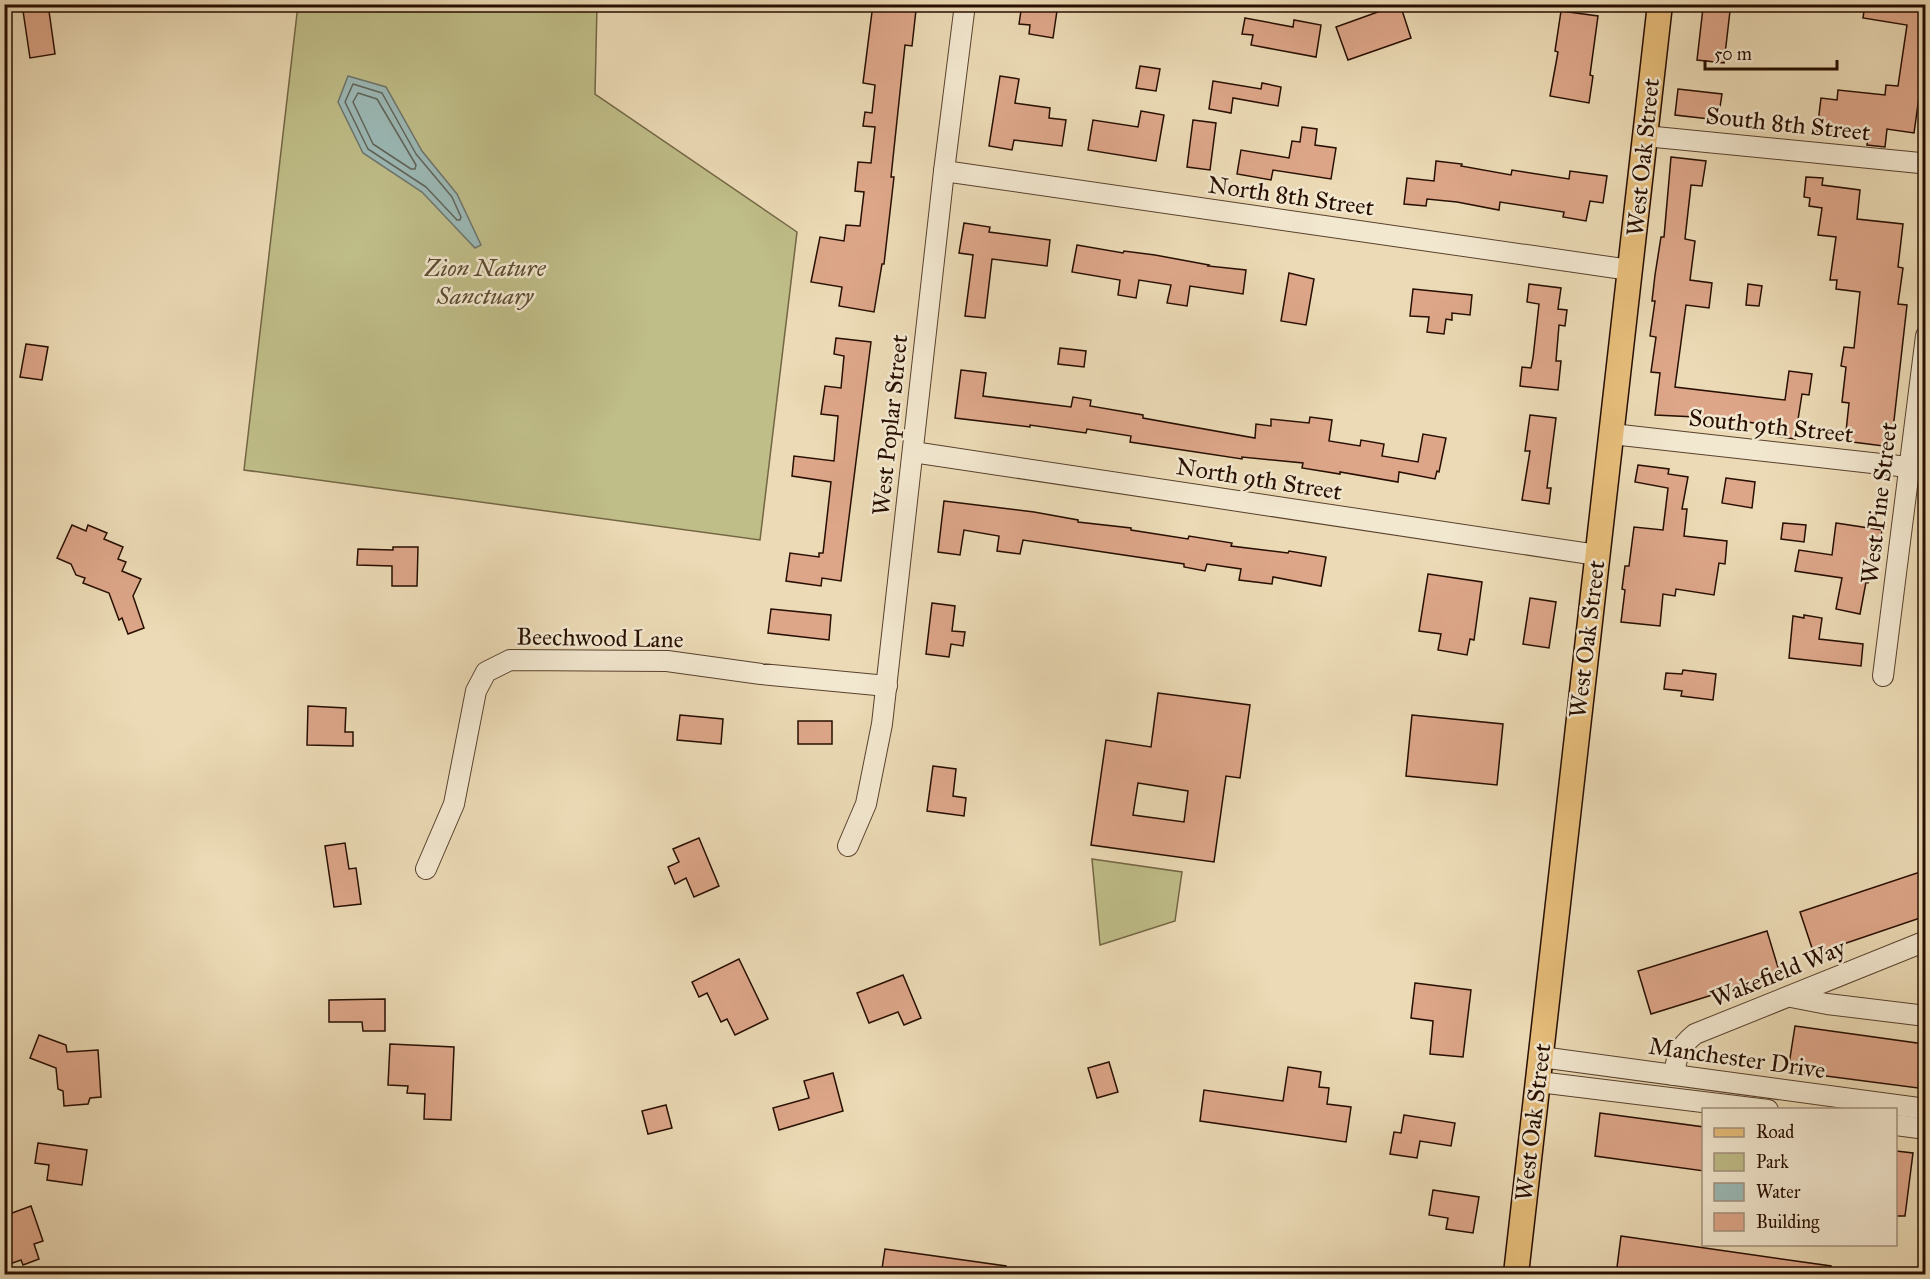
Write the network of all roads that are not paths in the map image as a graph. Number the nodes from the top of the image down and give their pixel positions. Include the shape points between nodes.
1 (965, 4) edge
2 (1660, 4) edge
3 (1645, 136) junction
4 (1926, 166) edge
5 (944, 171) junction
6 (1630, 270) junction
7 (1926, 336) edge
8 (1612, 434) junction
9 (913, 452) junction
10 (1918, 468) edge
11 (1597, 555) junction
12 (1883, 676) dead end
13 (887, 686) junction
14 (848, 846) dead end
15 (426, 869) dead end
16 (1926, 941) edge
17 (1791, 997) junction
18 (1926, 1016) edge
19 (1541, 1057) junction
20 (1674, 1075) junction
21 (1539, 1082) junction
22 (1752, 1108) edge
23 (1926, 1109) edge
24 (1897, 1125) edge
25 (1926, 1129) edge
26 (1516, 1275) edge

1 - 5 street, West Poplar Street
2 - 3 main road, West Oak Street
3 - 4 street, South 8th Street
3 - 6 main road, West Oak Street
5 - 6 street, North 8th Street
5 - 9 street, West Poplar Street
6 - 8 main road, West Oak Street
7 - 10 street, West Pine Street
8 - 10 street, South 9th Street
8 - 11 main road, West Oak Street
9 - 11 street, North 9th Street
9 - 13 street, West Poplar Street
10 - 12 street, West Pine Street
11 - 19 main road, West Oak Street
13 - 14 street, West Poplar Street via 867,804
13 - 15 street, Beechwood Lane via 667,661 510,660 486,672 476,691 454,804
16 - 17 street, Wakefield Way
17 - 18 street
17 - 20 street, Wakefield Way via 1695,1034 1681,1045
19 - 20 street, Manchester Drive
19 - 21 main road, West Oak Street
20 - 23 street, Manchester Drive
21 - 22 street, Manchester Drive
21 - 26 main road, West Oak Street
24 - 25 street

